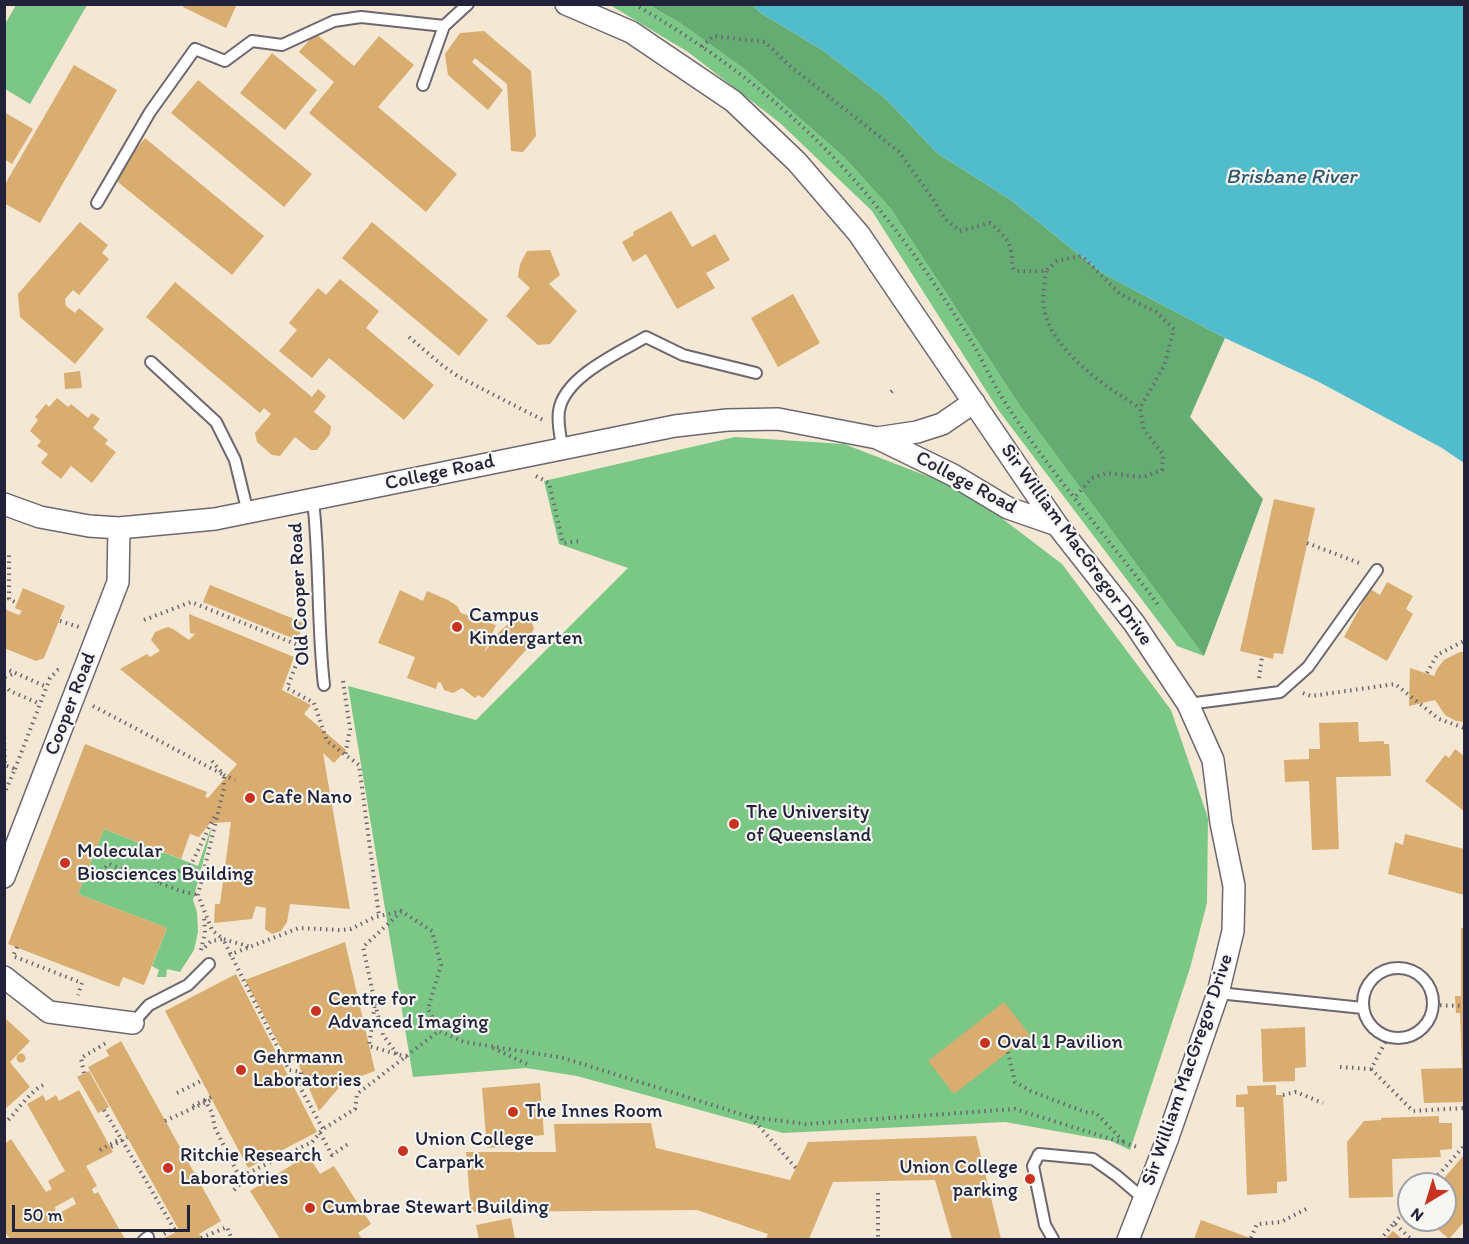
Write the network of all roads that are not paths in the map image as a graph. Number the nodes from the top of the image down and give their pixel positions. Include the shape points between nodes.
1 (468, 4) edge
2 (566, 4) edge
3 (444, 26) junction
4 (423, 85) dead end
5 (97, 203) dead end
6 (151, 362) dead end
7 (756, 373) dead end
8 (974, 402) junction
9 (877, 438) junction
10 (562, 448) junction
11 (313, 500) junction
12 (4, 504) edge
13 (248, 513) junction
14 (1057, 525) junction
15 (119, 528) junction
16 (1377, 570) road end
17 (324, 685) dead end
18 (1188, 704) junction
19 (4, 877) edge
20 (209, 964) dead end
21 (4, 977) edge
22 (1218, 993) junction
23 (1364, 1008) junction
24 (133, 1023) joint
25 (1144, 1199) junction
26 (1053, 1239) edge
27 (1128, 1239) edge

1 - 3 lane
2 - 8 street, Sir William MacGregor Drive via 632,32 733,101 797,162 859,234
3 - 4 lane
3 - 5 lane via 361,17 334,21 282,45 252,41 225,61 195,49 150,112
6 - 13 lane via 216,422 235,460
7 - 10 lane via 683,355 645,337 588,371 568,392 558,413
8 - 9 street, College Road via 942,424
8 - 14 street, Sir William MacGregor Drive
9 - 10 street, College Road via 778,419 675,426
9 - 14 street, College Road via 953,475 1008,508
10 - 11 street, College Road
11 - 13 street, College Road
11 - 17 lane, Old Cooper Road
12 - 15 street, College Road via 40,517
13 - 15 street, College Road
14 - 18 street, Sir William MacGregor Drive via 1134,623
15 - 19 street, Cooper Road via 118,582
16 - 18 lane via 1308,667 1280,692
18 - 22 street, Sir William MacGregor Drive via 1213,760 1234,886 1233,931
20 - 24 lane via 188,985 149,1005
21 - 24 street via 49,1012
22 - 23 lane
22 - 25 street, Sir William MacGregor Drive
23 - 23 lane via 1363,996 1371,980 1381,972 1400,967 1412,970 1427,982 1434,1005 1419,1032 1400,1038 1372,1026
25 - 26 lane via 1093,1159 1039,1154 1034,1166 1045,1225
25 - 27 street, Sir William MacGregor Drive

